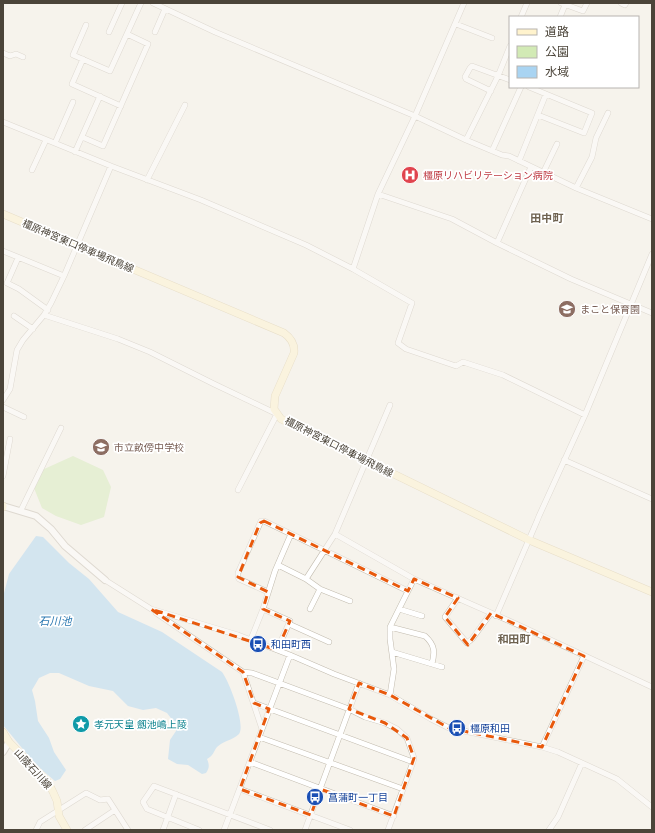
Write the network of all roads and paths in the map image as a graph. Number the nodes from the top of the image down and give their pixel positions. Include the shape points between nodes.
1 (122, 3) edge
2 (141, 3) edge
3 (464, 3) edge
4 (527, 3) edge
5 (587, 3) edge
6 (620, 3) edge
7 (626, 3) edge
8 (156, 4) edge
9 (563, 4) edge
10 (165, 9) junction
11 (522, 16) edge
12 (560, 16) edge
13 (456, 24) junction
14 (86, 25) dead end
15 (109, 32) dead end
16 (155, 32) dead end
17 (127, 34) junction
18 (492, 38) dead end
19 (509, 48) edge
20 (3, 53) edge
21 (24, 57) dead end
22 (83, 59) junction
23 (498, 76) junction
24 (509, 80) edge
25 (521, 88) edge
26 (533, 88) edge
27 (491, 91) junction
28 (546, 94) junction
29 (100, 96) junction
30 (73, 102) dead end
31 (185, 105) dead end
32 (121, 106) junction
33 (608, 113) dead end
34 (538, 115) junction
35 (415, 116) junction
36 (3, 122) edge
37 (82, 137) junction
38 (46, 140) junction
39 (466, 140) junction
40 (55, 144) junction
41 (557, 144) dead end
42 (492, 151) junction
43 (75, 152) junction
44 (519, 161) junction
45 (111, 166) junction
46 (531, 167) junction
47 (32, 170) dead end
48 (543, 173) junction
49 (147, 180) junction
50 (576, 188) junction
51 (378, 194) junction
52 (3, 214) edge
53 (652, 219) edge
54 (497, 243) junction
55 (76, 245) junction
56 (3, 251) edge
57 (652, 254) edge
58 (18, 258) junction
59 (353, 269) junction
60 (64, 276) junction
61 (631, 304) junction
62 (46, 312) junction
63 (652, 313) edge
64 (14, 316) dead end
65 (33, 328) junction
66 (3, 400) edge
67 (390, 405) dead end
68 (3, 407) edge
69 (277, 414) junction
70 (585, 414) junction
71 (24, 416) dead end
72 (61, 428) dead end
73 (10, 439) dead end
74 (564, 460) junction
75 (366, 461) junction
76 (3, 476) edge
77 (238, 490) dead end
78 (652, 499) edge
79 (3, 506) edge
80 (21, 510) junction
81 (291, 534) junction
82 (335, 534) junction
83 (529, 540) junction
84 (325, 550) junction
85 (278, 565) junction
86 (306, 578) junction
87 (414, 579) junction
88 (105, 580) joint
89 (320, 589) junction
90 (408, 591) junction
91 (268, 592) junction
92 (652, 592) edge
93 (458, 598) junction
94 (350, 601) dead end
95 (151, 609) junction
96 (263, 609) junction
97 (310, 609) dead end
98 (399, 609) junction
99 (493, 614) junction
100 (422, 616) dead end
101 (289, 624) junction
102 (390, 627) junction
103 (251, 639) junction
104 (329, 642) dead end
105 (277, 650) junction
106 (392, 652) junction
107 (290, 655) junction
108 (584, 656) junction
109 (432, 664) junction
110 (442, 667) dead end
111 (243, 672) junction
112 (279, 683) junction
113 (359, 683) junction
114 (652, 687) edge
115 (390, 695) junction
116 (254, 703) junction
117 (269, 709) junction
118 (349, 709) junction
119 (262, 729) junction
120 (3, 732) edge
121 (340, 736) junction
122 (259, 737) junction
123 (9, 742) junction
124 (542, 747) junction
125 (3, 752) edge
126 (250, 762) junction
127 (413, 762) junction
128 (582, 762) junction
129 (330, 763) junction
130 (240, 789) junction
131 (320, 789) junction
132 (403, 789) junction
133 (176, 794) junction
134 (652, 807) edge
135 (115, 810) junction
136 (57, 812) junction
137 (230, 815) junction
138 (311, 815) junction
139 (394, 816) junction
140 (167, 818) junction
141 (36, 830) edge
142 (67, 830) edge
143 (85, 830) edge
144 (128, 830) edge
145 (163, 830) edge
146 (199, 830) edge
147 (224, 830) edge
148 (270, 830) edge
149 (305, 830) edge
150 (350, 830) edge
151 (388, 830) edge
152 (549, 830) edge

1 - 15 street
2 - 17 street
3 - 13 street
4 - 11 street
5 - 9 street via 583,12
6 - 7 street
8 - 10 street
9 - 12 street
10 - 16 street
10 - 35 street
13 - 18 street
13 - 35 street
14 - 22 street via 73,55
17 - 22 street via 110,71
17 - 32 street via 148,44
19 - 23 street
20 - 21 street
22 - 29 street via 72,84
23 - 24 street
23 - 27 street
23 - 27 street via 472,66 465,77
25 - 42 street
26 - 28 street
27 - 39 street
28 - 34 street
28 - 34 street via 592,113 584,133
29 - 32 street
29 - 37 street
30 - 40 street
31 - 49 street
32 - 37 street via 103,146
33 - 50 street via 596,138 592,157
34 - 44 street
35 - 39 street
35 - 51 street
36 - 38 street
37 - 43 street
38 - 40 street
38 - 47 street
39 - 42 street
40 - 43 street
41 - 48 street
42 - 44 street
43 - 45 street
44 - 46 street
45 - 49 street
45 - 55 street
46 - 48 street
46 - 54 street
48 - 50 street
49 - 59 street via 306,245
50 - 53 street
51 - 54 street via 452,219
51 - 59 street
52 - 55 main road, 橿原神宮東口停車場飛鳥線
54 - 61 street via 570,279
55 - 60 street
55 - 69 main road, 橿原神宮東口停車場飛鳥線 via 287,335 293,343 294,353 275,396 274,406
56 - 58 street
57 - 61 street
58 - 60 street
58 - 62 street via 7,283 18,288
59 - 70 street via 412,303 398,343 406,349 456,366 463,362 484,368
60 - 62 street
61 - 63 street
61 - 70 street
62 - 65 street
62 - 69 street via 150,352
64 - 65 street
65 - 66 street via 18,350 10,388
67 - 75 street
68 - 71 street
69 - 75 main road, 橿原神宮東口停車場飛鳥線 via 284,421
69 - 77 street
70 - 74 street
72 - 80 street
73 - 76 street
74 - 78 street
74 - 83 street
75 - 82 street
75 - 83 main road, 橿原神宮東口停車場飛鳥線
79 - 80 street
80 - 88 street via 36,516 65,546
81 - 84 street
81 - 85 street
81 - 91 street via 261,521 238,573 240,579
82 - 84 street
82 - 87 street
83 - 92 main road, 橿原神宮東口停車場飛鳥線
83 - 99 street
84 - 86 street
84 - 90 street
85 - 86 street
85 - 91 street
86 - 89 street
87 - 90 street
87 - 93 street
88 - 95 street
89 - 94 street
89 - 97 street
90 - 98 street
91 - 96 street
93 - 99 street
93 - 99 street via 445,618 467,643
95 - 103 street
95 - 111 street
96 - 101 street via 290,621
96 - 103 street
98 - 100 street
98 - 102 street
99 - 108 street
101 - 104 street
101 - 105 street
102 - 106 street
102 - 109 street via 425,636 434,647
103 - 105 street
105 - 107 street
106 - 109 street
106 - 115 street via 394,669
107 - 112 street
107 - 113 street
108 - 114 street
108 - 124 street
109 - 110 street
111 - 112 street
111 - 116 street
112 - 117 street
112 - 118 street
113 - 115 street
113 - 118 street
115 - 124 street via 449,728
116 - 117 street
116 - 119 street
117 - 119 street
117 - 121 street
118 - 121 street
118 - 127 street via 397,729 407,738
119 - 122 street
120 - 123 main road, 山陵石川線
121 - 127 street
121 - 129 street
122 - 126 street
122 - 129 street
123 - 125 street
123 - 136 main road, 山陵石川線 via 48,782 55,797
124 - 128 street
126 - 130 street
126 - 131 street
127 - 132 street
128 - 134 street via 617,779
128 - 152 street via 558,817
129 - 131 street
129 - 132 street
130 - 137 street
130 - 138 street
131 - 138 street
131 - 139 street
132 - 139 street
133 - 137 street
133 - 140 street
133 - 140 street via 154,786 143,802 147,809
135 - 136 street via 108,799 100,800 86,793
135 - 143 street
135 - 144 street
136 - 141 street via 40,822
136 - 142 main road, 山陵石川線
137 - 147 street
137 - 148 street
138 - 149 street
138 - 150 street
139 - 151 street
140 - 145 street
140 - 146 street

